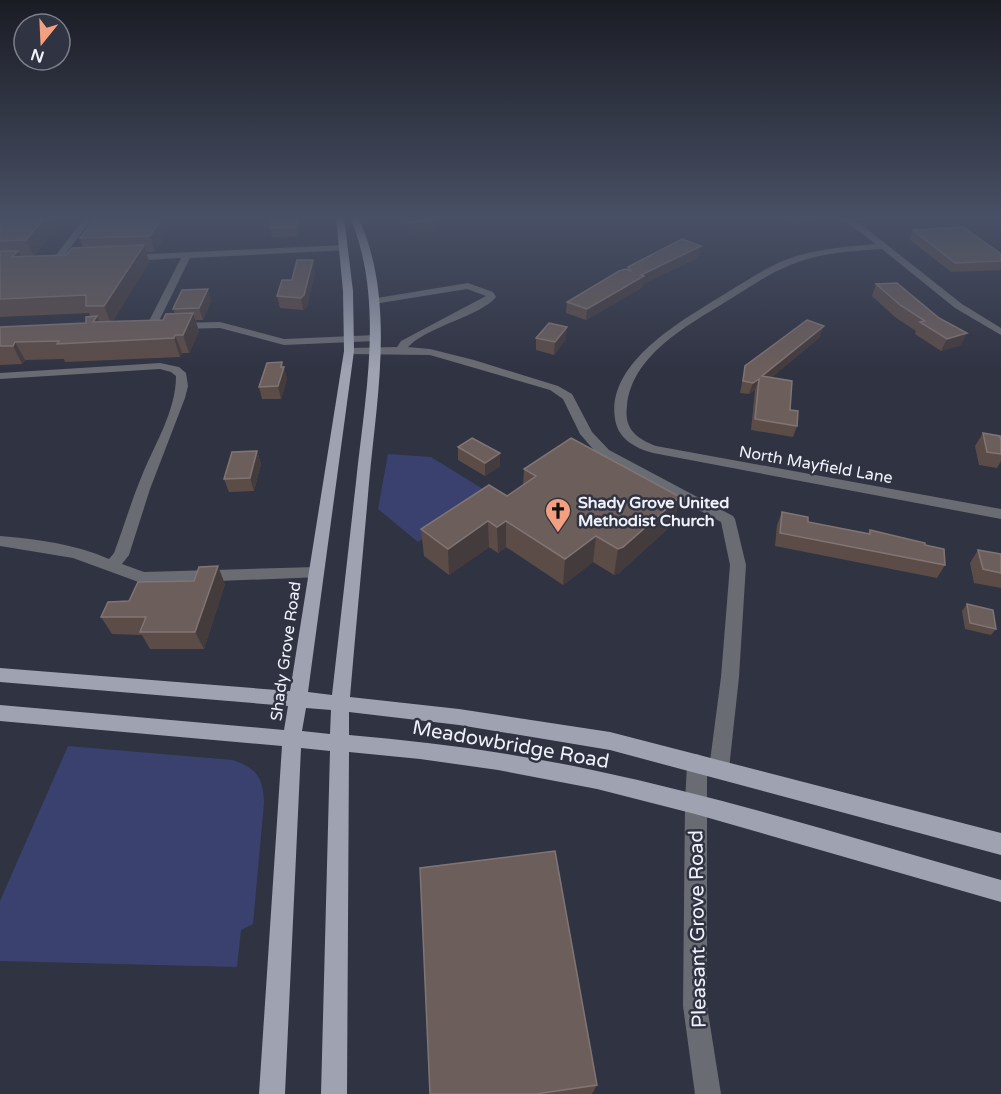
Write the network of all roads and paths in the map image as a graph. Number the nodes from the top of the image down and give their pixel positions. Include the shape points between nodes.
1 (179, 268) edge
2 (345, 268) edge
3 (369, 268) edge
4 (777, 268) edge
5 (909, 268) edge
6 (374, 301) junction
7 (1001, 332) edge
8 (375, 344) junction
9 (349, 345) junction
10 (401, 350) junction
11 (0, 376) edge
12 (1001, 514) edge
13 (0, 541) edge
14 (113, 565) junction
15 (316, 573) junction
16 (0, 675) edge
17 (296, 700) junction
18 (340, 704) junction
19 (0, 713) edge
20 (292, 738) junction
21 (339, 742) junction
22 (708, 766) junction
23 (695, 804) junction
24 (1001, 844) edge
25 (1001, 891) edge
26 (272, 1094) edge
27 (334, 1094) edge
28 (708, 1094) edge

1 - 9 street, Pleasant Grove Road via 145,327 220,325 285,342
2 - 9 main road, Shady Grove Road
3 - 6 main road
4 - 12 street, North Mayfield Lane via 684,324 641,361 620,407 621,426 629,437 653,449
5 - 7 street via 949,302
6 - 8 main road
6 - 10 street via 468,286 490,294 487,301 405,343
8 - 9 street, Pleasant Grove Road
8 - 10 street, Pleasant Grove Road
8 - 18 main road
9 - 15 main road, Shady Grove Road
10 - 22 street, Pleasant Grove Road via 470,362 561,392 572,403 596,447 728,519 738,565 730,677
11 - 14 street via 160,366 182,375 183,385 164,440 121,555
13 - 14 street via 45,546
14 - 15 street via 144,578
15 - 17 main road, Shady Grove Road
16 - 17 main road, Meadowbridge Road
17 - 18 main road, Meadowbridge Road
17 - 20 main road, Shady Grove Road
18 - 21 main road
18 - 22 main road, Meadowbridge Road via 545,728
19 - 20 main road, Meadowbridge Road
20 - 21 main road, Meadowbridge Road
20 - 26 main road, Shady Grove Road
21 - 23 main road, Meadowbridge Road via 498,761
21 - 27 main road
22 - 23 street, Pleasant Grove Road
22 - 24 main road, Meadowbridge Road
23 - 25 main road, Meadowbridge Road
23 - 28 street, Pleasant Grove Road via 695,1006

